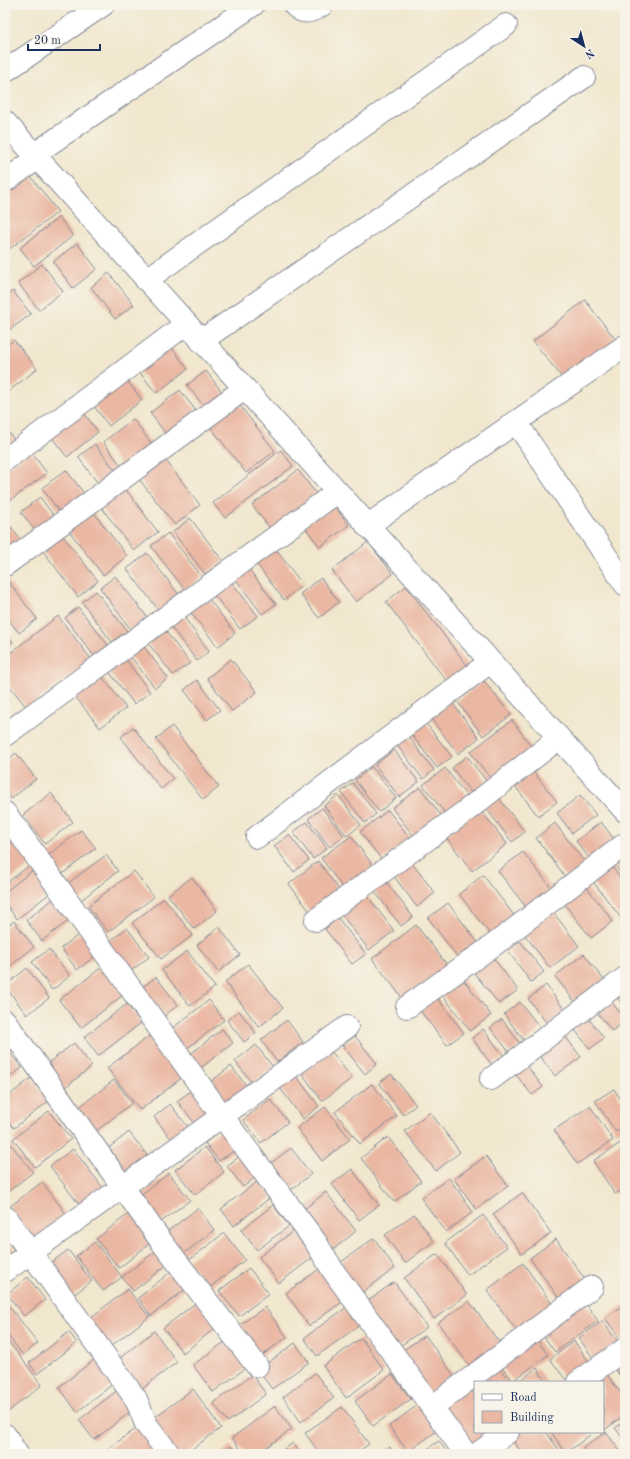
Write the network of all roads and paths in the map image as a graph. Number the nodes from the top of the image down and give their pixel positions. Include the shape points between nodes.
1 (102, 5) edge
2 (254, 5) edge
3 (294, 5) edge
4 (322, 5) edge
5 (506, 25) dead end
6 (5, 71) edge
7 (584, 77) dead end
8 (5, 122) edge
9 (35, 157) junction
10 (5, 181) edge
11 (146, 280) junction
12 (186, 324) junction
13 (201, 341) junction
14 (625, 346) edge
15 (244, 388) junction
16 (516, 422) junction
17 (5, 460) edge
18 (337, 492) junction
19 (367, 526) junction
20 (5, 566) edge
21 (625, 584) edge
22 (490, 662) junction
23 (5, 735) edge
24 (559, 738) junction
25 (625, 811) edge
26 (5, 813) edge
27 (257, 838) dead end
28 (625, 844) edge
29 (316, 920) dead end
30 (625, 978) edge
31 (408, 1007) dead end
32 (5, 1021) edge
33 (347, 1027) dead end
34 (491, 1079) dead end
35 (222, 1116) junction
36 (123, 1187) junction
37 (5, 1217) edge
38 (32, 1252) junction
39 (5, 1271) edge
40 (592, 1287) dead end
41 (625, 1349) edge
42 (257, 1366) dead end
43 (579, 1381) edge
44 (432, 1407) junction
45 (507, 1433) edge
46 (5, 1435) edge
47 (17, 1454) edge
48 (169, 1454) edge
49 (466, 1454) edge
50 (476, 1454) edge

1 - 6 street
2 - 9 street
3 - 4 street via 300,11 308,12
5 - 11 street
7 - 13 street
8 - 9 street
9 - 10 street
9 - 11 street
11 - 12 street
12 - 13 street
12 - 17 street
13 - 15 street
14 - 16 street
15 - 18 street
15 - 20 street
16 - 19 street
16 - 21 street
18 - 19 street
18 - 23 street
19 - 22 street
22 - 24 street
22 - 27 street
24 - 25 street
24 - 29 street via 466,811
26 - 35 street
28 - 31 street
30 - 34 street
32 - 36 street
33 - 35 street
35 - 36 street
35 - 44 street via 315,1241 334,1272
36 - 38 street
36 - 42 street
37 - 38 street
38 - 39 street
38 - 48 street via 136,1399 144,1420
40 - 44 street
41 - 43 street
44 - 49 street
45 - 50 street
46 - 47 street

